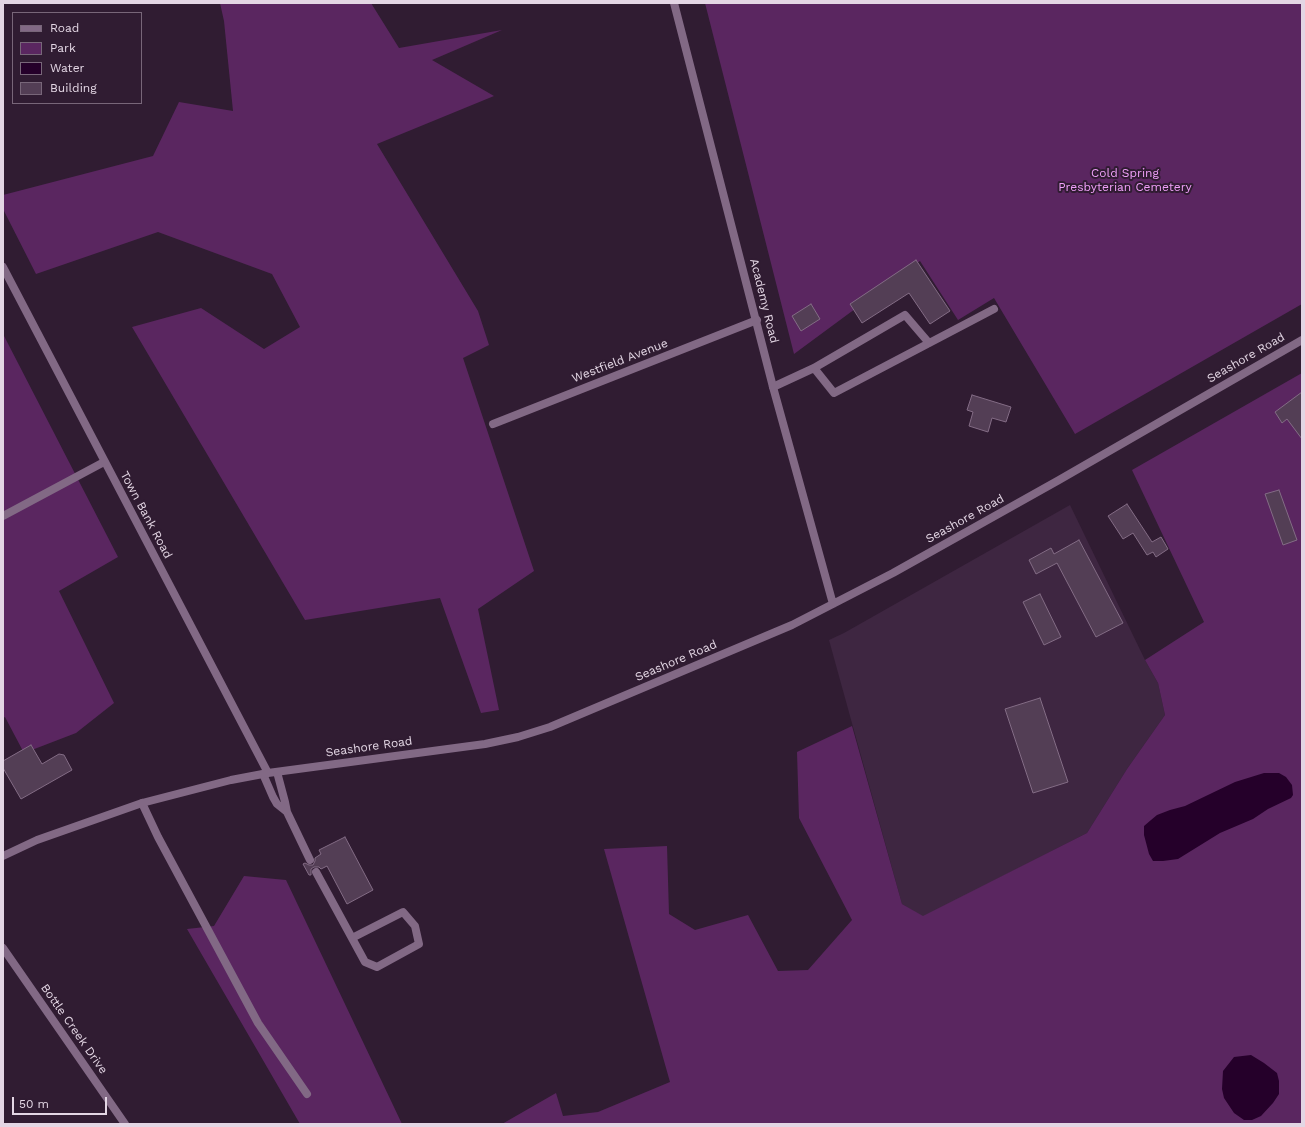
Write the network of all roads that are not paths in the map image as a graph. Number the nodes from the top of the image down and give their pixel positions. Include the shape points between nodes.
1 (674, 3) edge
2 (3, 267) edge
3 (994, 309) dead end
4 (757, 320) junction
5 (1302, 340) edge
6 (929, 343) junction
7 (814, 368) junction
8 (773, 387) junction
9 (493, 424) dead end
10 (104, 462) junction
11 (3, 516) edge
12 (833, 604) junction
13 (276, 772) junction
14 (265, 773) junction
15 (142, 803) junction
16 (287, 812) junction
17 (3, 856) edge
18 (310, 860) dead end
19 (316, 872) dead end
20 (352, 938) junction
21 (3, 948) edge
22 (307, 1094) dead end
23 (125, 1124) edge

1 - 4 street, Academy Road
2 - 10 street, Town Bank Road
3 - 6 street
4 - 8 street, Academy Road
4 - 9 street, Westfield Avenue
5 - 12 street, Seashore Road via 1059,480
6 - 7 street via 834,393
6 - 7 street via 905,315
7 - 8 street
8 - 12 street, Academy Road
10 - 11 street
10 - 14 street, Town Bank Road
12 - 13 street, Seashore Road via 785,629 550,727 518,737 485,744
13 - 14 street, Seashore Road
13 - 16 street
14 - 15 street, Seashore Road
14 - 16 street, Town Bank Road via 272,796
15 - 17 street, Seashore Road via 36,840
15 - 22 street via 258,1023
16 - 18 street
19 - 20 street
20 - 20 street via 366,962 377,967 419,944 415,926 403,912
21 - 23 street, Bottle Creek Drive

